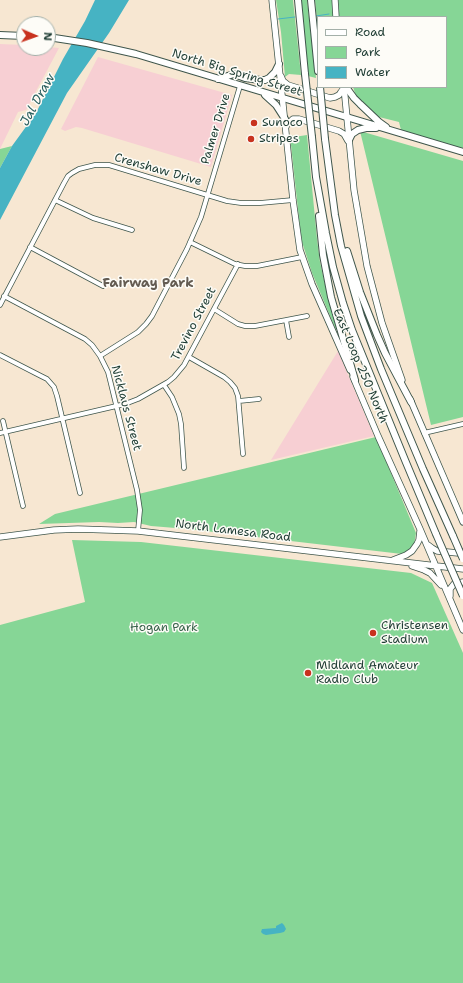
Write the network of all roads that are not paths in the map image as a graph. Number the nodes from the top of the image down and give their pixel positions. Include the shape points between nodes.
1 (272, 0) edge
2 (298, 0) edge
3 (311, 0) edge
4 (335, 0) edge
5 (336, 16) edge
6 (0, 35) edge
7 (16, 36) edge
8 (56, 38) edge
9 (317, 61) edge
10 (279, 64) junction
11 (280, 74) junction
12 (218, 79) junction
13 (240, 86) junction
14 (320, 88) edge
15 (344, 88) edge
16 (344, 88) edge
17 (345, 88) edge
18 (261, 92) junction
19 (282, 98) junction
20 (347, 118) junction
21 (285, 119) junction
22 (286, 128) junction
23 (381, 128) junction
24 (391, 131) junction
25 (349, 142) junction
26 (463, 152) edge
27 (316, 177) junction
28 (331, 184) junction
29 (207, 194) junction
30 (55, 200) junction
31 (293, 200) junction
32 (132, 230) dead end
33 (190, 242) junction
34 (30, 247) junction
35 (302, 257) junction
36 (238, 264) junction
37 (103, 286) dead end
38 (4, 296) junction
39 (0, 305) edge
40 (214, 309) junction
41 (307, 316) dead end
42 (286, 320) junction
43 (289, 337) dead end
44 (0, 355) edge
45 (100, 356) junction
46 (189, 357) junction
47 (355, 380) junction
48 (164, 385) junction
49 (259, 399) dead end
50 (239, 401) junction
51 (411, 402) junction
52 (116, 406) junction
53 (63, 418) junction
54 (3, 421) dead end
55 (463, 424) edge
56 (6, 432) junction
57 (0, 433) edge
58 (424, 433) junction
59 (243, 454) dead end
60 (184, 468) dead end
61 (80, 492) dead end
62 (23, 506) dead end
63 (463, 522) edge
64 (420, 529) junction
65 (138, 531) junction
66 (0, 537) edge
67 (463, 552) edge
68 (463, 559) edge
69 (391, 561) junction
70 (435, 566) junction
71 (463, 568) edge
72 (463, 582) edge
73 (447, 593) junction
74 (463, 596) edge
75 (453, 607) junction
76 (463, 630) edge

1 - 10 main road, East Loop 250 North
2 - 27 highway, bridge
3 - 9 highway
4 - 5 main road
6 - 7 highway
8 - 12 highway, North Big Spring Street via 108,47
10 - 11 main road, East Loop 250 North
10 - 12 highway via 275,72 265,80 234,74
11 - 15 main road via 288,85 330,98 338,95
11 - 19 main road, East Loop 250 North
12 - 13 highway, North Big Spring Street
13 - 18 highway, North Big Spring Street
13 - 29 street, Palmer Drive
14 - 28 highway, bridge
16 - 20 main road
17 - 24 highway
18 - 19 highway, North Big Spring Street
18 - 21 highway via 276,105
19 - 20 highway, North Big Spring Street
19 - 21 main road, East Loop 250 North
20 - 23 highway, North Big Spring Street
20 - 25 main road
21 - 22 main road, East Loop 250 North
22 - 25 main road via 291,120 299,119 339,131
22 - 31 main road, East Loop 250 North
23 - 24 highway, North Big Spring Street
23 - 25 highway via 358,130 352,134
24 - 26 highway, North Big Spring Street
25 - 51 main road via 356,204 373,289 389,345
27 - 47 highway via 327,275
27 - 74 highway, bridge via 329,248 352,330
28 - 51 highway via 345,246 360,292 385,353
28 - 68 highway, bridge via 341,246 361,316 381,369
29 - 30 street, Crenshaw Drive via 109,165 97,164 79,169 68,176
29 - 31 street, Crenshaw Drive via 241,203
29 - 33 street, Palmer Drive via 201,217
30 - 32 street via 93,218
30 - 34 street, Crenshaw Drive
31 - 35 main road, East Loop 250 North
33 - 36 street
33 - 45 street, Palmer Drive via 144,327
34 - 37 street
34 - 38 street, Crenshaw Drive
35 - 36 street via 252,266
35 - 47 main road, East Loop 250 North
36 - 40 street, Trevino Street
38 - 39 street, Crenshaw Drive
38 - 45 street, Nicklaus Street via 85,339
40 - 42 street via 245,326
40 - 46 street, Trevino Street
41 - 42 street
42 - 43 street
44 - 53 street via 51,383 56,391
45 - 52 street, Nicklaus Street via 108,372
46 - 48 street, Trevino Street via 179,372
46 - 50 street via 228,380 235,388
47 - 64 main road, East Loop 250 North
48 - 52 street, Trevino Street via 138,399
48 - 60 street via 179,414
49 - 50 street
50 - 59 street
51 - 58 main road
52 - 53 street, Trevino Street
52 - 65 street, Nicklaus Street via 137,490 140,510
53 - 56 street, Trevino Street
53 - 61 street
54 - 56 street
55 - 58 street
56 - 57 street, Trevino Street
56 - 62 street
58 - 63 main road
64 - 67 main road via 425,539 437,551
64 - 69 main road via 419,540 412,551
64 - 70 main road, East Loop 250 North
65 - 66 main road, North Lamesa Road via 54,530
65 - 69 main road, North Lamesa Road
69 - 70 main road, North Lamesa Road
69 - 73 main road via 430,573
70 - 71 main road, North Lamesa Road
70 - 73 main road, East Loop 250 North
72 - 75 main road via 454,584 450,589
73 - 75 main road, East Loop 250 North
75 - 76 main road, East Loop 250 North

